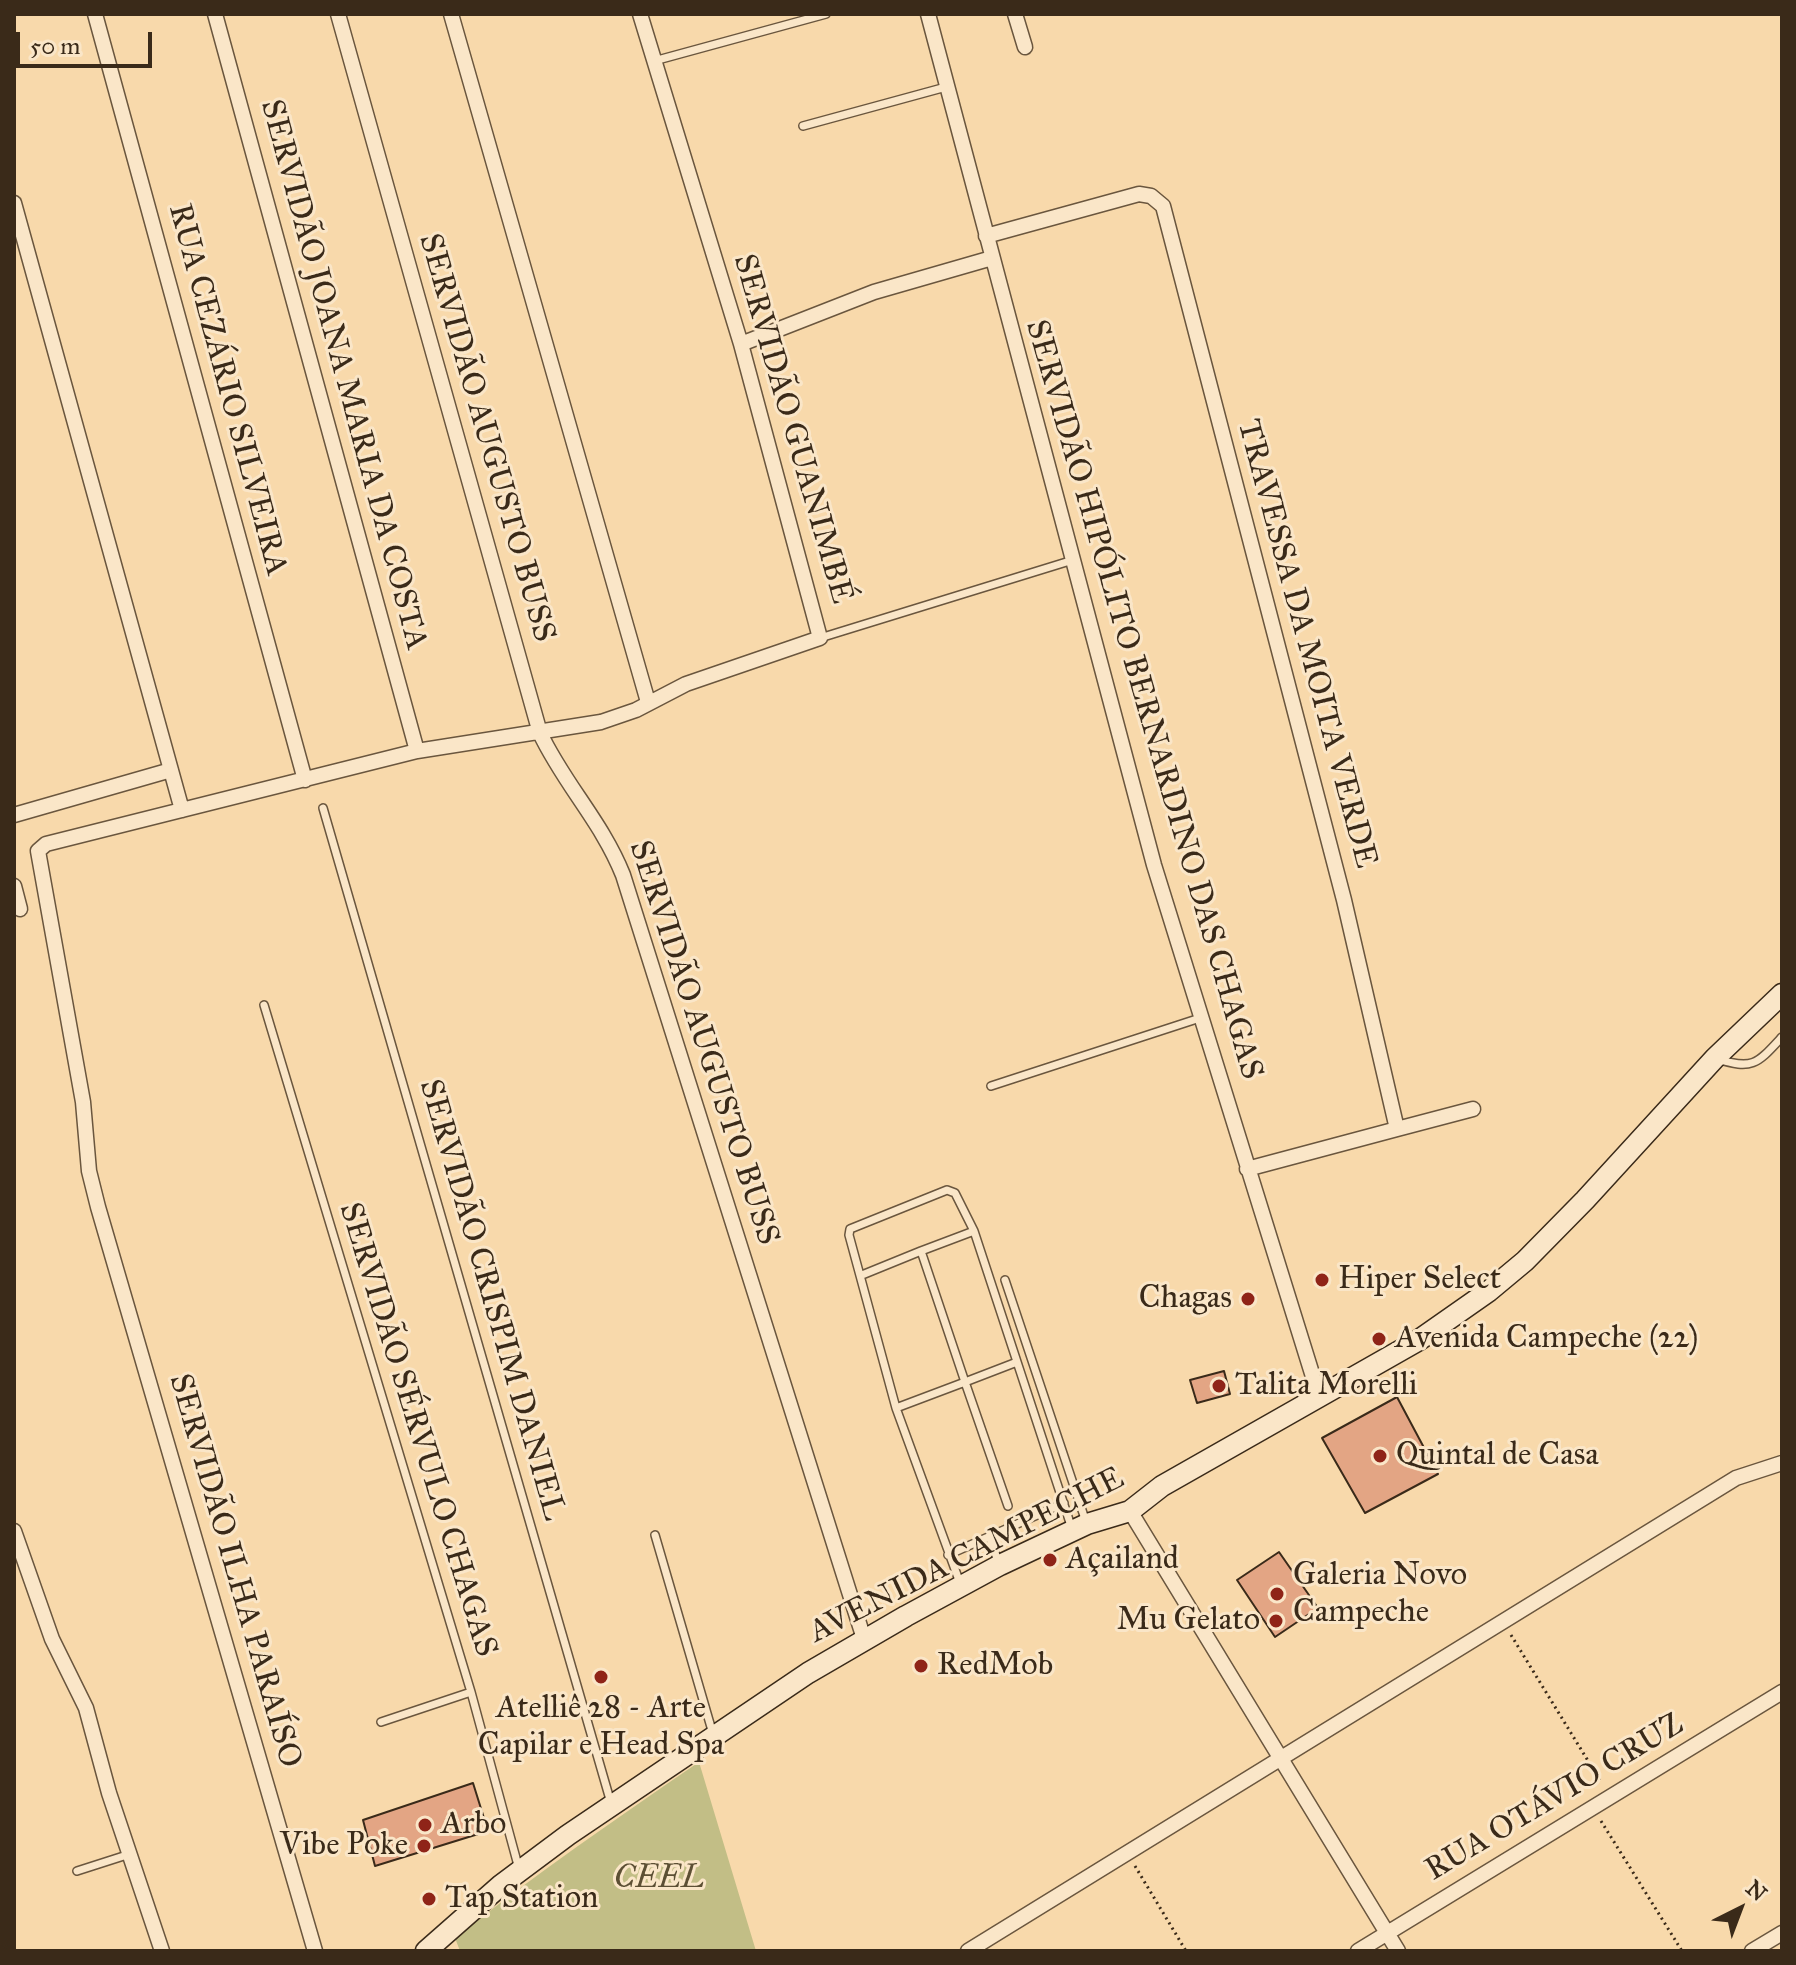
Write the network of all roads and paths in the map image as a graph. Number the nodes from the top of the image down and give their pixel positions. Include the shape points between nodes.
1 (95, 14) edge
2 (215, 14) edge
3 (338, 14) edge
4 (451, 14) edge
5 (640, 14) edge
6 (826, 14) edge
7 (928, 14) edge
8 (1015, 14) edge
9 (1025, 47) dead end
10 (654, 61) junction
11 (946, 87) junction
12 (803, 126) dead end
13 (14, 203) edge
14 (986, 236) junction
15 (992, 258) junction
16 (741, 344) junction
17 (1073, 560) junction
18 (820, 638) junction
19 (648, 702) junction
20 (540, 733) junction
21 (417, 751) junction
22 (171, 770) junction
23 (305, 780) junction
24 (323, 808) dead end
25 (182, 810) junction
26 (14, 815) edge
27 (14, 886) edge
28 (20, 909) dead end
29 (1779, 1003) edge
30 (264, 1005) dead end
31 (1200, 1018) junction
32 (1782, 1037) edge
33 (1715, 1058) junction
34 (991, 1086) dead end
35 (1473, 1109) dead end
36 (1397, 1129) junction
37 (1247, 1169) junction
38 (974, 1231) junction
39 (921, 1251) junction
40 (862, 1275) junction
41 (1005, 1280) dead end
42 (1017, 1362) junction
43 (965, 1382) junction
44 (1319, 1396) junction
45 (896, 1408) junction
46 (1782, 1463) edge
47 (1064, 1503) junction
48 (1008, 1506) dead end
49 (1130, 1511) junction
50 (1080, 1528) junction
51 (14, 1531) edge
52 (655, 1535) dead end
53 (989, 1536) junction
54 (948, 1555) junction
55 (1000, 1565) junction
56 (961, 1586) junction
57 (1503, 1621) junction
58 (864, 1639) junction
59 (471, 1692) junction
60 (1782, 1692) edge
61 (381, 1722) dead end
62 (714, 1736) junction
63 (1280, 1759) junction
64 (1610, 1797) junction
65 (612, 1805) junction
66 (1593, 1808) junction
67 (1127, 1853) junction
68 (130, 1854) junction
69 (77, 1871) dead end
70 (519, 1871) junction
71 (1387, 1933) junction
72 (1782, 1933) edge
73 (162, 1951) edge
74 (315, 1951) edge
75 (426, 1951) edge
76 (968, 1951) edge
77 (1186, 1951) edge
78 (1358, 1951) edge
79 (1398, 1951) edge
80 (1682, 1951) edge
81 (1752, 1951) edge

1 - 23 street, RUA CEZÁRIO SILVEIRA
2 - 21 street, SERVIDÃO JOANA MARIA DA COSTA
3 - 20 street, SERVIDÃO AUGUSTO BUSS
4 - 19 street
5 - 10 street, SERVIDÃO GUANIMBÉ
6 - 10 lane
7 - 11 street, SERVIDÃO HIPÓLITO BERNARDINO DAS CHAGAS
8 - 9 street
10 - 16 street, SERVIDÃO GUANIMBÉ
11 - 12 lane
11 - 14 street, SERVIDÃO HIPÓLITO BERNARDINO DAS CHAGAS
13 - 22 street
14 - 15 street, SERVIDÃO HIPÓLITO BERNARDINO DAS CHAGAS
14 - 36 street, TRAVESSA DA MOITA VERDE via 1139,194 1163,206 1344,900
15 - 16 street via 874,292
15 - 17 street, SERVIDÃO HIPÓLITO BERNARDINO DAS CHAGAS
16 - 18 street, SERVIDÃO GUANIMBÉ
17 - 18 lane
17 - 31 street, SERVIDÃO HIPÓLITO BERNARDINO DAS CHAGAS
18 - 19 street, SERVIDÃO GUANIMBÉ
19 - 20 street, SERVIDÃO GUANIMBÉ via 601,722
20 - 21 street, SERVIDÃO GUANIMBÉ
20 - 58 street, SERVIDÃO AUGUSTO BUSS via 605,835 623,875
21 - 23 street, SERVIDÃO GUANIMBÉ
22 - 25 street
22 - 26 street
23 - 25 street, SERVIDÃO GUANIMBÉ
24 - 65 lane, SERVIDÃO CRISPIM DANIEL
25 - 74 street, SERVIDÃO ILHA PARAÍSO via 46,844 38,851 98,1207
27 - 28 street
29 - 33 main road, AVENIDA CAMPECHE
30 - 59 lane, SERVIDÃO SÉRVULO CHAGAS
31 - 34 lane
31 - 37 street, SERVIDÃO HIPÓLITO BERNARDINO DAS CHAGAS
32 - 33 lane via 1758,1062 1742,1067
33 - 44 main road, AVENIDA CAMPECHE via 1510,1274 1419,1340
35 - 36 street
36 - 37 street
37 - 44 street, SERVIDÃO HIPÓLITO BERNARDINO DAS CHAGAS
38 - 39 lane
38 - 40 lane via 955,1193 947,1190 850,1229
38 - 42 lane
39 - 40 lane
39 - 43 lane
40 - 45 lane
41 - 50 lane
42 - 43 lane
42 - 47 lane
43 - 45 lane
43 - 48 lane
44 - 49 main road, AVENIDA CAMPECHE via 1162,1486
45 - 54 lane
46 - 57 street via 1736,1478
47 - 50 lane
47 - 53 lane
49 - 50 main road, AVENIDA CAMPECHE
49 - 63 street
50 - 55 main road, AVENIDA CAMPECHE
51 - 68 street via 52,1639 86,1708
52 - 62 lane
53 - 54 lane
53 - 55 lane
54 - 56 lane
55 - 56 main road, AVENIDA CAMPECHE
56 - 58 main road, AVENIDA CAMPECHE
57 - 63 street
57 - 64 path
58 - 62 main road, AVENIDA CAMPECHE
59 - 61 lane
59 - 70 lane, SERVIDÃO SÉRVULO CHAGAS
60 - 64 street, RUA OTÁVIO CRUZ
62 - 65 main road, AVENIDA CAMPECHE
63 - 67 street
63 - 71 street
64 - 66 street, RUA OTÁVIO CRUZ
65 - 70 main road, AVENIDA CAMPECHE
66 - 71 street, RUA OTÁVIO CRUZ
66 - 80 path
67 - 76 street
67 - 77 path
68 - 69 lane
68 - 73 street
70 - 75 main road, AVENIDA CAMPECHE
71 - 78 street, RUA OTÁVIO CRUZ
71 - 79 street
72 - 81 street

